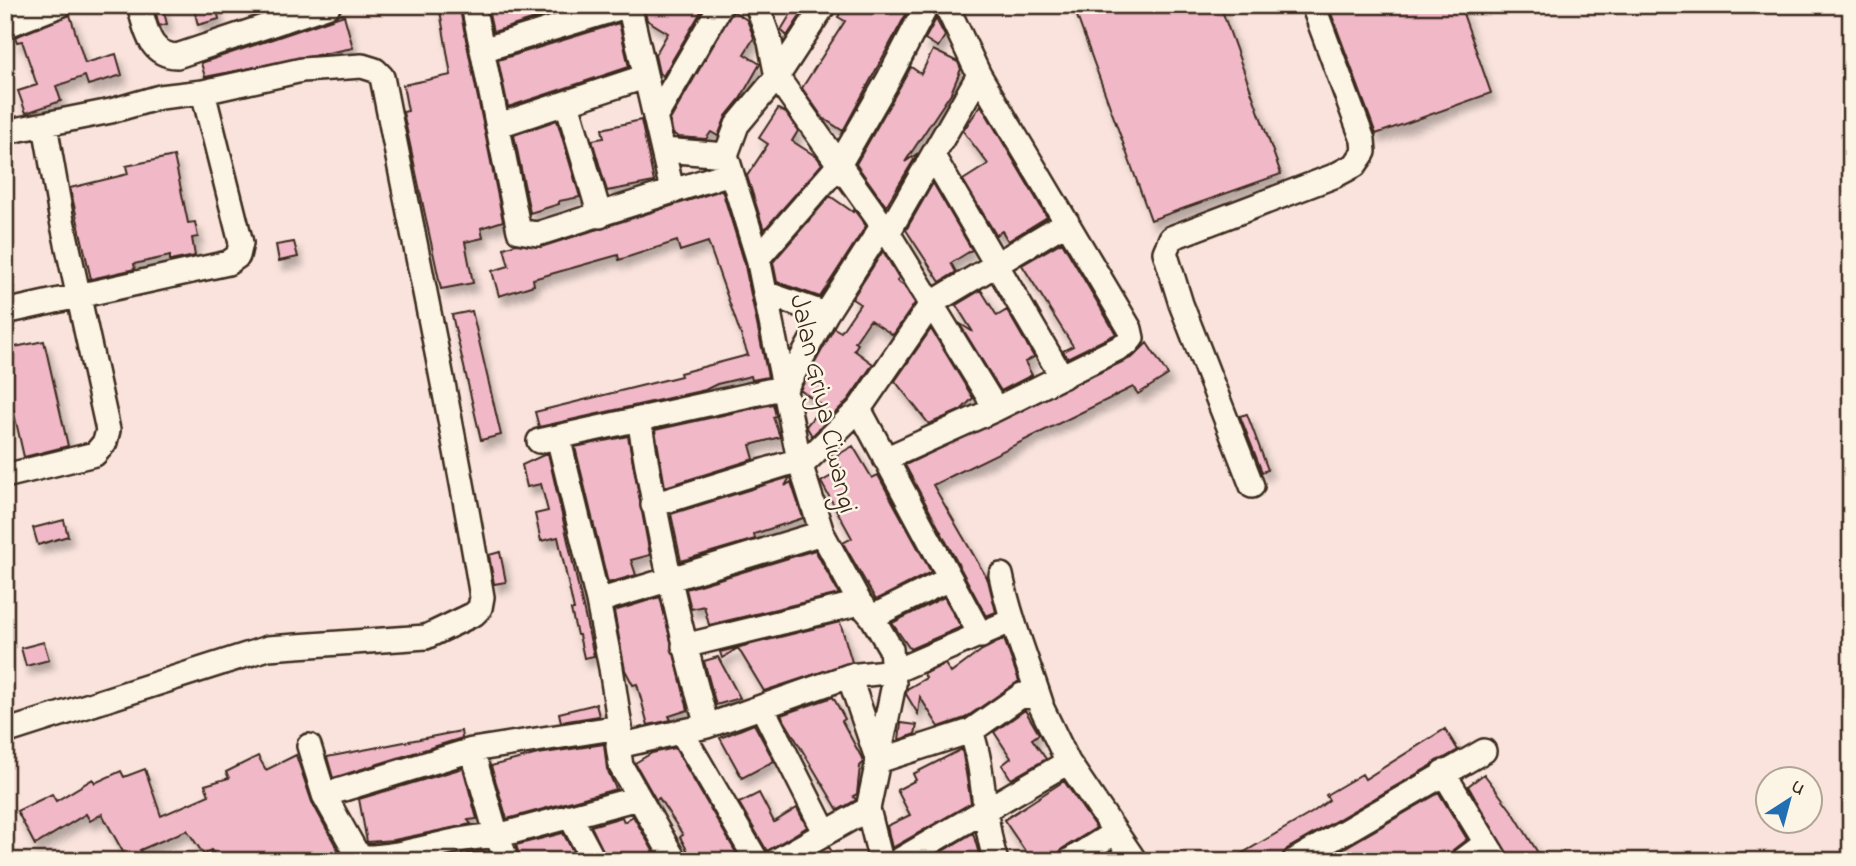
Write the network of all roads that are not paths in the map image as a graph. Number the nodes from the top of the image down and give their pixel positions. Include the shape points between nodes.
1 (60, 5) edge
2 (139, 5) edge
3 (330, 5) edge
4 (473, 5) edge
5 (720, 5) edge
6 (757, 5) edge
7 (824, 5) edge
8 (927, 5) edge
9 (946, 5) edge
10 (1314, 5) edge
11 (5, 26) edge
12 (482, 50) junction
13 (979, 75) junction
14 (645, 77) junction
15 (777, 78) junction
16 (202, 92) junction
17 (567, 103) junction
18 (656, 116) junction
19 (45, 125) junction
20 (499, 125) junction
21 (5, 132) edge
22 (663, 150) junction
23 (933, 156) junction
24 (728, 164) junction
25 (839, 165) junction
26 (673, 190) junction
27 (600, 216) junction
28 (1067, 222) junction
29 (886, 229) junction
30 (758, 258) junction
31 (998, 266) junction
32 (765, 293) junction
33 (78, 297) junction
34 (932, 303) junction
35 (5, 312) edge
36 (825, 314) junction
37 (1062, 377) junction
38 (786, 387) junction
39 (859, 409) junction
40 (996, 409) junction
41 (639, 419) junction
42 (885, 459) junction
43 (800, 463) junction
44 (5, 476) edge
45 (1252, 486) dead end
46 (653, 505) junction
47 (822, 533) junction
48 (1000, 575) dead end
49 (672, 579) junction
50 (949, 579) junction
51 (598, 601) junction
52 (866, 610) junction
53 (1011, 621) junction
54 (981, 636) junction
55 (684, 646) junction
56 (895, 671) junction
57 (849, 676) junction
58 (1041, 702) junction
59 (763, 709) junction
60 (707, 726) junction
61 (681, 731) junction
62 (971, 731) junction
63 (5, 732) edge
64 (619, 736) junction
65 (309, 746) dead end
66 (472, 750) junction
67 (1484, 751) dead end
68 (878, 761) junction
69 (1068, 762) junction
70 (1443, 772) junction
71 (324, 794) junction
72 (638, 798) junction
73 (868, 809) junction
74 (987, 809) junction
75 (570, 816) junction
76 (825, 832) junction
77 (1114, 833) junction
78 (497, 836) junction
79 (1492, 852) edge
80 (1326, 853) edge
81 (507, 861) edge
82 (594, 861) edge
83 (675, 861) edge
84 (757, 861) edge
85 (776, 861) edge
86 (881, 861) edge
87 (898, 861) edge
88 (996, 861) edge
89 (1069, 861) edge
90 (1135, 861) edge
91 (1294, 861) edge
92 (1462, 861) edge

1 - 11 street
2 - 3 street via 152,44 158,51 177,56
4 - 12 street
5 - 18 street
6 - 15 street
7 - 15 street
8 - 25 street
9 - 13 street
10 - 45 street via 1364,152 1355,165 1334,176 1171,238 1165,252
12 - 14 street via 629,5
12 - 20 street
13 - 23 street
13 - 28 street
14 - 17 street
14 - 18 street
15 - 24 street via 737,125
15 - 25 street
16 - 19 street via 160,97
16 - 33 street via 241,243 238,256 228,263
16 - 63 street via 302,70 362,66 382,77 459,460 482,597 480,608 426,637 268,648
17 - 20 street
17 - 27 street
18 - 22 street
19 - 21 street
19 - 33 street
20 - 27 street via 519,231 537,234
22 - 24 street
22 - 26 street
23 - 29 street
23 - 31 street
24 - 26 street
24 - 30 street, Jalan Griya Ciwangi
25 - 29 street
25 - 30 street
26 - 27 street
28 - 31 street
28 - 37 street via 1132,335 1126,344
29 - 34 street
29 - 36 street
30 - 32 street, Jalan Griya Ciwangi
31 - 34 street
31 - 37 street
32 - 36 street
32 - 38 street, Jalan Griya Ciwangi
33 - 35 street
33 - 44 street via 108,429 105,442 95,454
34 - 39 street
34 - 40 street
36 - 38 street
37 - 40 street
38 - 41 street
38 - 43 street, Jalan Griya Ciwangi
39 - 42 street
39 - 43 street
40 - 42 street
41 - 46 street
41 - 51 street via 548,439
42 - 50 street
43 - 46 street
43 - 47 street, Jalan Griya Ciwangi
46 - 49 street
47 - 49 street
47 - 52 street, Jalan Griya Ciwangi
48 - 53 street
49 - 51 street
49 - 55 street
50 - 52 street
50 - 54 street
51 - 64 street
52 - 55 street
52 - 56 street, Jalan Griya Ciwangi via 891,649
53 - 54 street
53 - 58 street
54 - 56 street
55 - 60 street
56 - 57 street
56 - 68 street, Jalan Griya Ciwangi
57 - 59 street
57 - 68 street
58 - 62 street via 1022,695
58 - 69 street
59 - 60 street
59 - 76 street
60 - 61 street
61 - 64 street
61 - 84 street
62 - 68 street
62 - 74 street via 981,757
64 - 66 street
64 - 72 street via 621,766
65 - 71 street
66 - 71 street
66 - 78 street
67 - 70 street
68 - 73 street, Jalan Griya Ciwangi
69 - 74 street
69 - 77 street
70 - 79 street
70 - 80 street
71 - 78 street via 356,852 365,857
72 - 75 street
72 - 83 street
73 - 76 street
73 - 86 street, Jalan Griya Ciwangi
74 - 87 street
74 - 88 street
75 - 78 street
75 - 82 street
76 - 85 street
77 - 89 street
77 - 90 street
78 - 81 street
79 - 92 street
80 - 91 street

